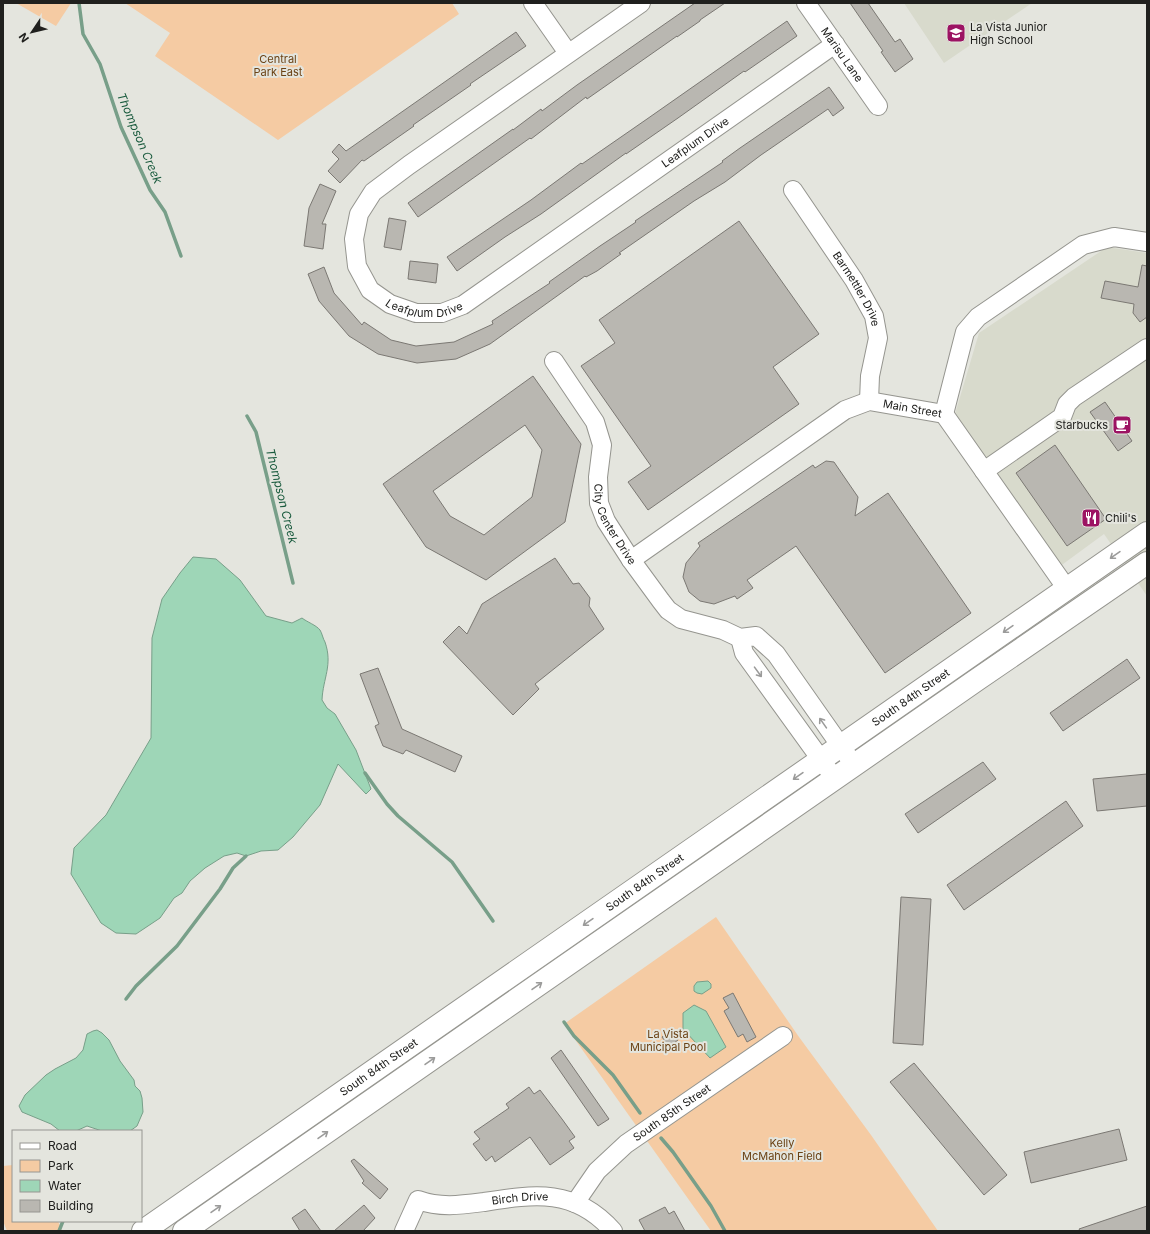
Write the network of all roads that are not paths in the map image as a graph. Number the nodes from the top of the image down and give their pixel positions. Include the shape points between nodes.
1 (533, 3) edge
2 (641, 3) edge
3 (806, 3) edge
4 (835, 44) junction
5 (568, 53) junction
6 (878, 106) dead end
7 (793, 190) dead end
8 (1147, 242) edge
9 (1147, 348) edge
10 (554, 361) dead end
11 (869, 401) junction
12 (944, 414) junction
13 (984, 471) junction
14 (1147, 533) edge
15 (631, 560) junction
16 (1147, 563) edge
17 (1067, 589) junction
18 (740, 638) junction
19 (840, 746) junction
20 (821, 760) junction
21 (854, 766) junction
22 (835, 779) junction
23 (783, 1036) dead end
24 (575, 1203) junction
25 (143, 1231) edge
26 (184, 1231) edge
27 (404, 1231) edge
28 (613, 1231) edge

1 - 5 street
2 - 5 street, Leafplum Drive
3 - 4 street, Marisu Lane
4 - 5 street, Leafplum Drive via 463,305 442,313 416,313 390,304 370,290 357,266 354,239 359,214 373,192
4 - 6 street, Marisu Lane
7 - 11 street, Barmettler Drive via 854,280 874,316 878,338 870,376
8 - 12 street, Main Street via 1114,237 1083,245 978,318 965,332
9 - 13 street via 1074,397 1067,404 1062,417
10 - 15 street, City Center Drive via 595,422 602,445 598,477 599,503 606,521
11 - 12 street, Main Street
11 - 15 street, Main Street via 845,410
12 - 13 street
13 - 17 street
14 -> 17 main road, South 84th Street
15 - 18 street, City Center Drive via 675,616 723,630
16 - 21 main road
17 -> 19 main road, South 84th Street
19 -> 18 street, City Center Drive via 776,654 756,636
18 -> 20 street via 744,653
19 - 20 main road, South 84th Street
19 - 21 street, City Center Drive
20 - 22 street
20 -> 25 main road, South 84th Street
21 - 22 main road
26 -> 22 main road
23 - 24 street, South 85th Street via 626,1144 597,1171
24 - 27 street, Birch Drive via 541,1195 453,1206 418,1200
24 - 28 street, Birch Drive via 596,1215

